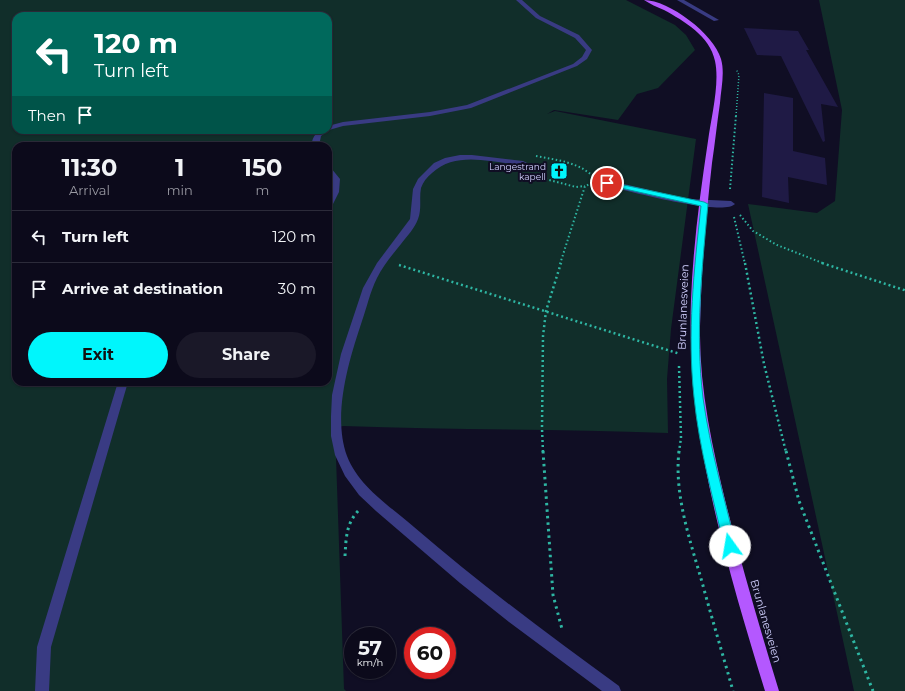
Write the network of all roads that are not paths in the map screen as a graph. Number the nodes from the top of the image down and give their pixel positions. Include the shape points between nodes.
1 (519, 0) edge
2 (647, 0) edge
3 (680, 0) edge
4 (716, 20) dead end
5 (332, 127) edge
6 (523, 163) road end
7 (332, 174) edge
8 (607, 183) dead end
9 (332, 198) edge
10 (704, 204) junction
11 (731, 204) road end
12 (122, 386) edge
13 (42, 691) edge
14 (614, 691) edge
15 (772, 691) edge

1 - 5 lane via 538,17 573,33 582,40 589,50 585,58 575,65 469,107
2 - 10 main road, Brunlanesveien via 676,14 695,27 716,55 719,82
3 - 4 lane
6 - 14 lane via 452,158 437,165 418,185 414,219 370,283 353,332 340,380 336,428 348,470 361,488 451,569
7 - 9 lane via 336,179
8 - 10 lane
10 - 11 lane
10 - 15 main road, Brunlanesveien via 696,300 698,397 730,546
12 - 13 lane via 44,647

